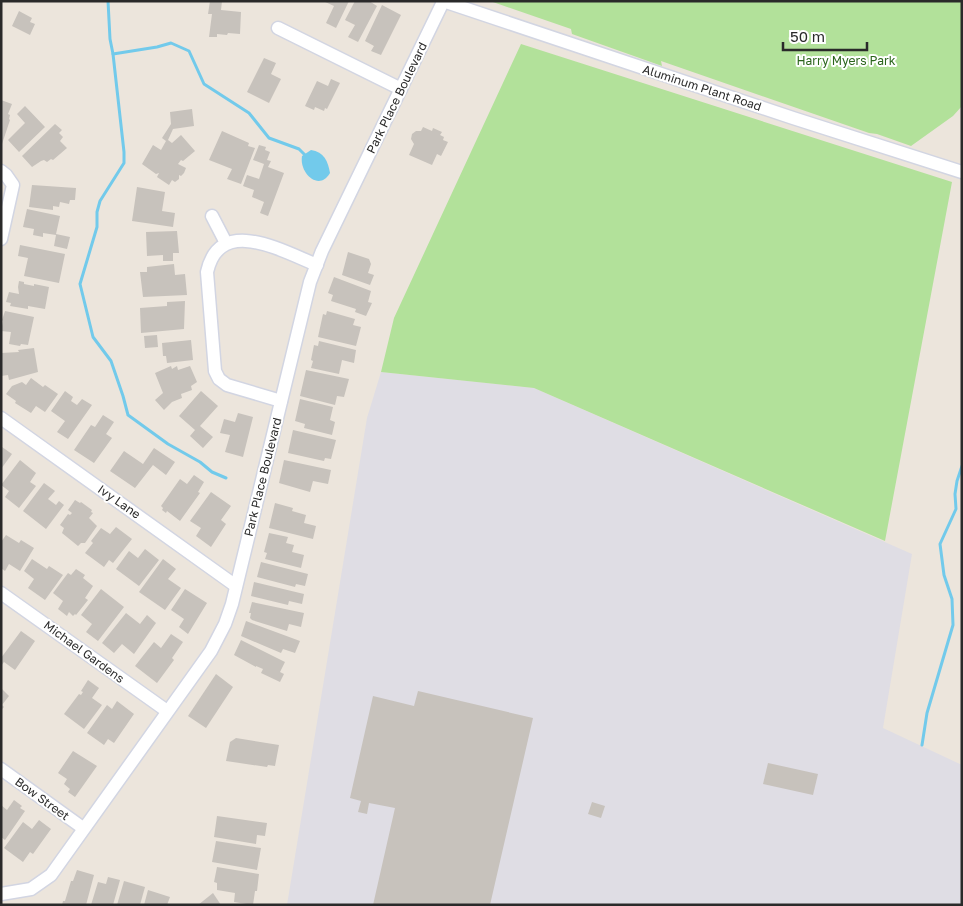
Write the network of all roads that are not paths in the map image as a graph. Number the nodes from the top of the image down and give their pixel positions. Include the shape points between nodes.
1 (443, 1) edge
2 (278, 28) dead end
3 (401, 89) junction
4 (1, 171) edge
5 (962, 172) edge
6 (212, 216) dead end
7 (1, 238) edge
8 (226, 243) junction
9 (317, 265) junction
10 (281, 401) junction
11 (1, 418) edge
12 (236, 586) junction
13 (1, 593) edge
14 (167, 711) junction
15 (1, 769) edge
16 (83, 828) junction
17 (1, 894) edge

1 - 3 street, Park Place Boulevard
1 - 5 street, Aluminum Plant Road
2 - 3 street
3 - 9 street, Park Place Boulevard
4 - 7 street via 13,185
6 - 8 street
8 - 9 street via 245,240
8 - 10 street via 214,252 206,272 215,371 227,385
9 - 10 street, Park Place Boulevard
10 - 12 street, Park Place Boulevard
11 - 12 street, Ivy Lane
12 - 14 street, Park Place Boulevard via 225,624 211,651
13 - 14 street, Michael Gardens
14 - 16 street, Park Place Boulevard
15 - 16 street, Bow Street
16 - 17 street, Park Place Boulevard via 51,874 31,889

